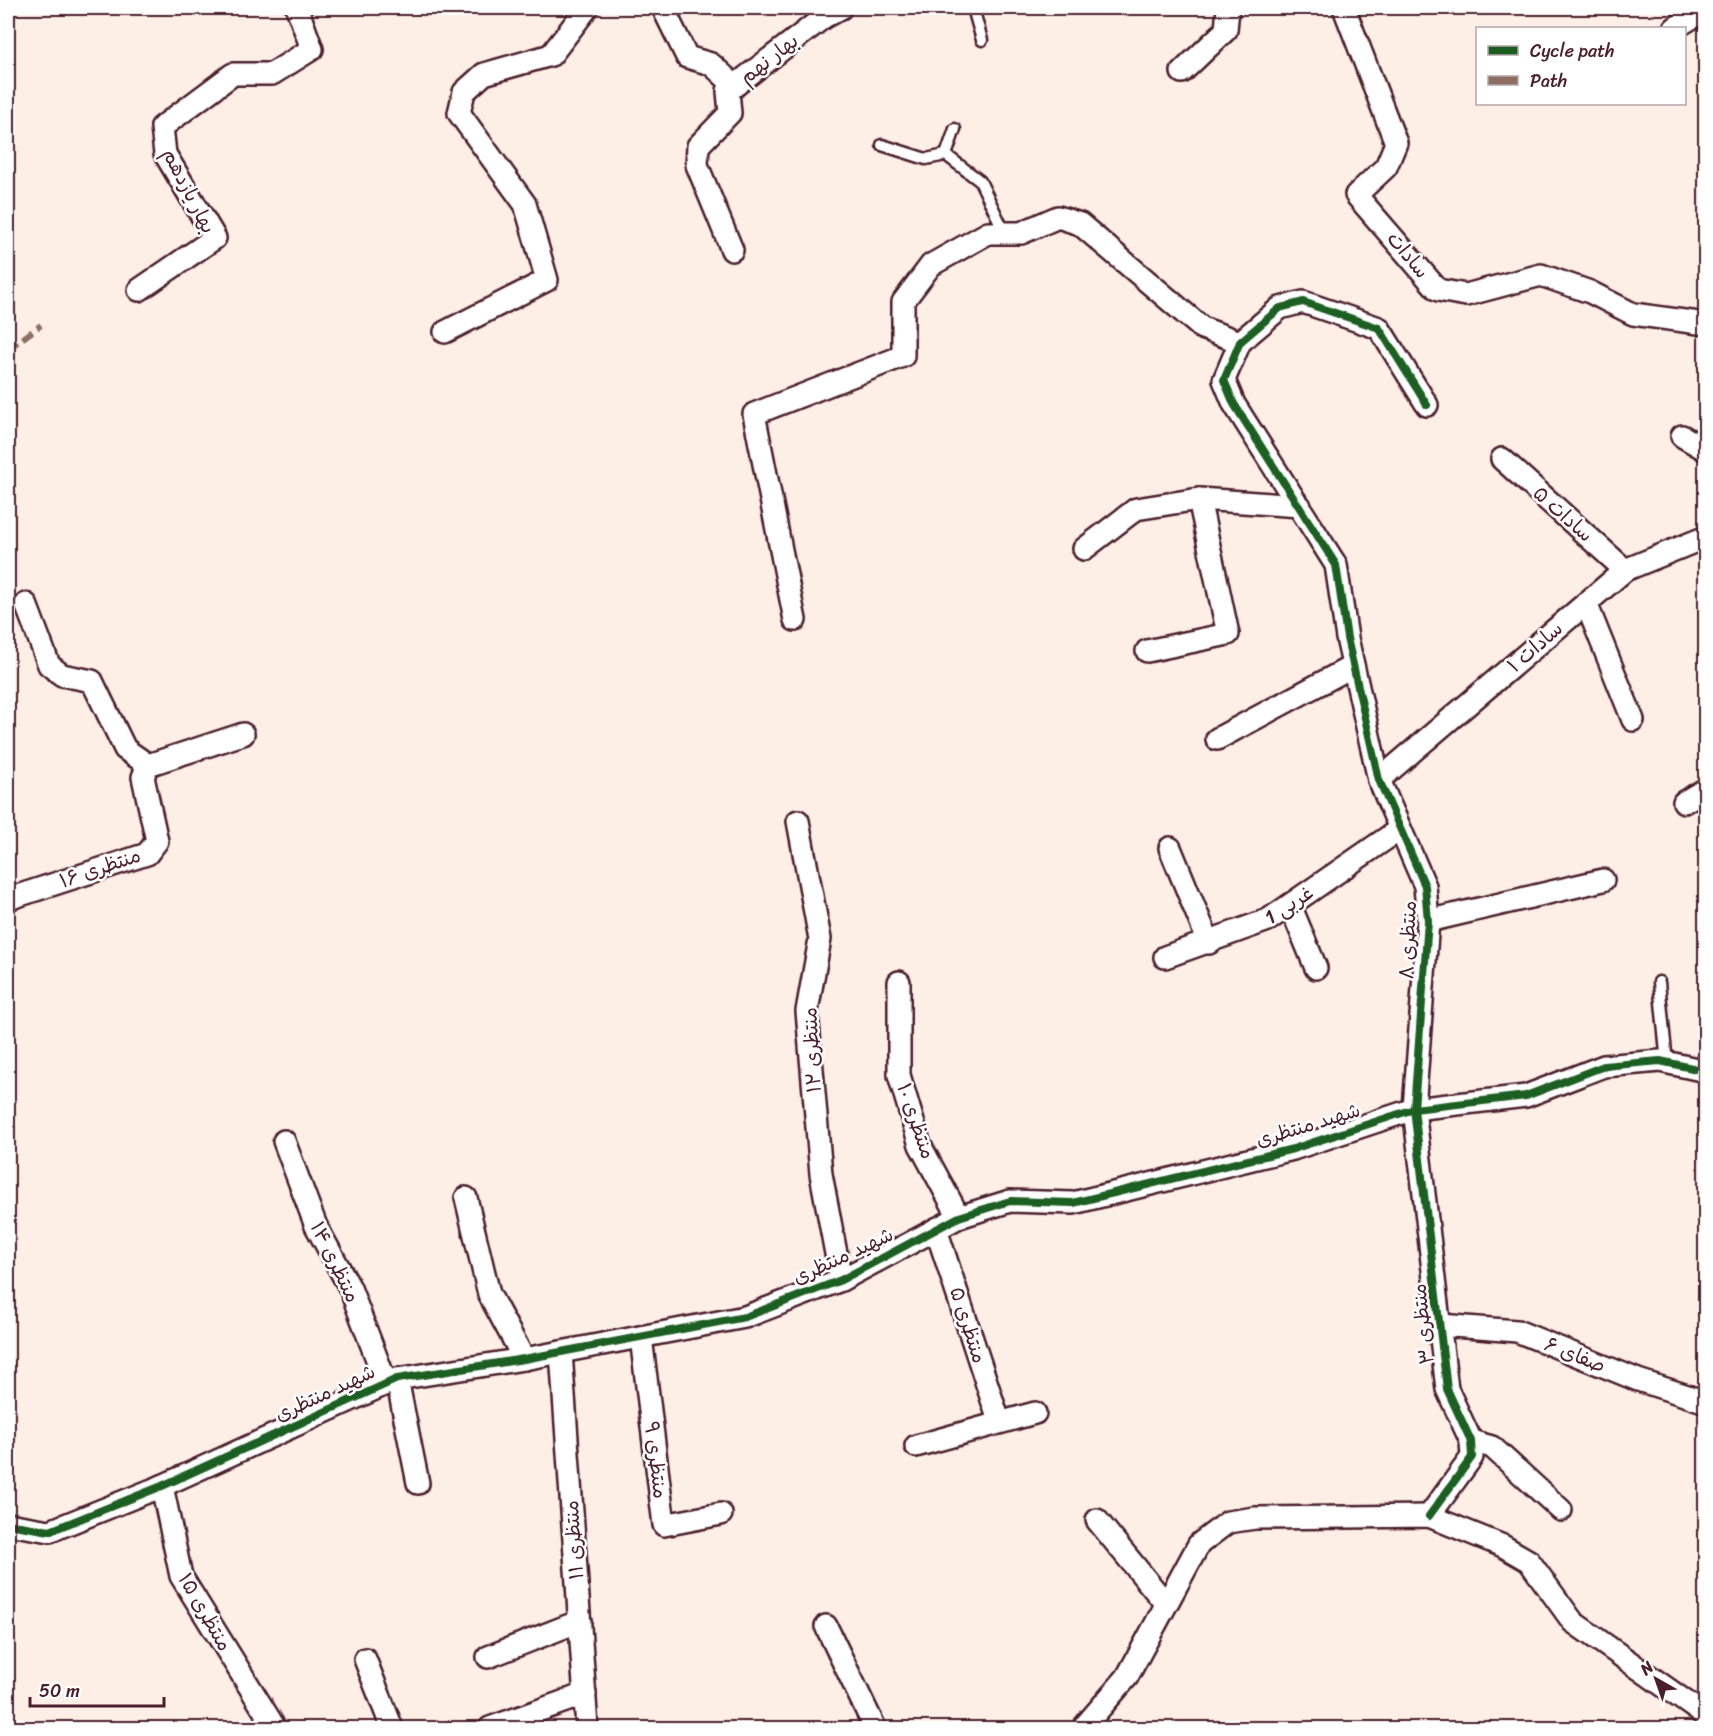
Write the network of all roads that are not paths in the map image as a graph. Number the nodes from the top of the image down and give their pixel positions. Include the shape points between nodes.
1 (297, 8) edge
2 (587, 8) edge
3 (663, 8) edge
4 (841, 8) edge
5 (973, 8) edge
6 (1228, 8) edge
7 (1344, 8) edge
8 (1706, 9) edge
9 (1677, 27) edge
10 (982, 40) dead end
11 (1182, 72) dead end
12 (735, 86) junction
13 (955, 129) dead end
14 (882, 145) dead end
15 (946, 155) junction
16 (1005, 233) junction
17 (732, 250) dead end
18 (139, 290) dead end
19 (1706, 324) edge
20 (445, 332) dead end
21 (1240, 342) junction
22 (1427, 405) dead end
23 (1682, 436) dead end
24 (1706, 450) edge
25 (1502, 459) dead end
26 (1199, 499) junction
27 (1300, 506) junction
28 (1706, 537) edge
29 (1084, 549) dead end
30 (1625, 570) junction
31 (1586, 603) junction
32 (26, 604) dead end
33 (795, 620) dead end
34 (1147, 651) dead end
35 (1353, 666) junction
36 (1633, 720) dead end
37 (243, 734) dead end
38 (1217, 739) dead end
39 (148, 765) junction
40 (1379, 780) junction
41 (1706, 789) edge
42 (1683, 802) dead end
43 (798, 822) dead end
44 (1400, 829) junction
45 (1170, 848) dead end
46 (1603, 880) dead end
47 (8, 899) edge
48 (1290, 905) junction
49 (1428, 921) junction
50 (1209, 943) junction
51 (1166, 957) dead end
52 (1316, 968) dead end
53 (899, 982) dead end
54 (1659, 982) dead end
55 (1667, 1063) junction
56 (1706, 1071) edge
57 (1414, 1109) junction
58 (284, 1142) dead end
59 (466, 1198) dead end
60 (959, 1217) junction
61 (936, 1229) junction
62 (841, 1280) junction
63 (1440, 1325) junction
64 (641, 1337) junction
65 (561, 1352) junction
66 (524, 1359) junction
67 (392, 1381) junction
68 (1706, 1402) edge
69 (1035, 1413) dead end
70 (999, 1421) junction
71 (1471, 1441) junction
72 (916, 1446) dead end
73 (418, 1484) dead end
74 (162, 1486) junction
75 (1562, 1510) dead end
76 (722, 1514) dead end
77 (1429, 1516) junction
78 (1097, 1520) dead end
79 (8, 1524) edge
80 (1167, 1604) junction
81 (580, 1621) junction
82 (826, 1626) dead end
83 (488, 1657) dead end
84 (365, 1659) dead end
85 (585, 1694) junction
86 (1706, 1716) edge
87 (274, 1728) edge
88 (392, 1728) edge
89 (490, 1728) edge
90 (587, 1728) edge
91 (875, 1728) edge
92 (1083, 1728) edge

1 - 18 street, بهار یازدهم via 312,49 272,74 232,74 162,127 165,154 216,238
2 - 20 street via 551,55 484,74 464,92 459,113 525,204 547,280
3 - 12 street via 687,57 711,64
4 - 12 street, بهار نهم
5 - 10 lane
6 - 11 street via 1226,30
7 - 19 street, سادات via 1396,143 1386,167 1356,195 1438,290 1466,296 1541,275 1590,292 1633,314
8 - 9 street
12 - 17 street, بهار نهم via 728,91 730,113 698,146 697,165
13 - 15 lane
14 - 15 lane via 926,159
15 - 16 lane via 980,181
16 - 21 street via 1021,232 1058,217 1080,224 1202,328
16 - 33 street via 988,233 931,265 903,302 903,356 754,414
21 - 22 street via 1280,308 1303,302 1379,328
21 - 27 street, منتظری ۸ via 1224,380 1234,404
23 - 24 street
25 - 30 street, سادات ۵
26 - 27 street
26 - 29 street via 1136,509
26 - 34 street via 1227,634
27 - 35 street, منتظری ۸ via 1336,565
28 - 30 street, سادات ۱
30 - 31 street, سادات ۱
31 - 36 street
31 - 40 street, سادات ۱
32 - 39 street via 49,665 62,675 92,681 125,748
35 - 38 street
35 - 40 street, منتظری ۸
37 - 39 street
39 - 47 street, منتظری ۱۶ via 143,777 157,841 147,854
40 - 44 street, منتظری ۸
41 - 42 street
43 - 62 street, منتظری ۱۲ via 820,939 807,1011 821,1174
44 - 48 street, غربی 1
44 - 49 street, منتظری ۸ via 1425,886
45 - 50 street
46 - 49 street
48 - 50 street, غربی 1 via 1268,920
48 - 52 street
49 - 57 street, منتظری ۸
50 - 51 street, غربی 1
53 - 60 street, منتظری ۱۰ via 899,1075 920,1145
54 - 55 lane
55 - 56 street, شهید منتظری
55 - 57 street, شهید منتظری via 1604,1066 1526,1096
57 - 60 street, شهید منتظری via 1293,1149 1073,1203 1010,1202
57 - 63 street, منتظری ۳
58 - 67 street, منتظری ۱۴ via 316,1226 350,1288
59 - 66 street via 489,1294
60 - 61 street, شهید منتظری
61 - 62 street, شهید منتظری
61 - 70 street, منتظری ۵
62 - 64 street, شهید منتظری via 745,1317
63 - 68 street, صفای ۶ via 1517,1331 1638,1380
63 - 71 street, منتظری ۳ via 1447,1389
64 - 65 street, شهید منتظری
64 - 76 street, منتظری ۹ via 664,1525
65 - 66 street, شهید منتظری
65 - 81 street, منتظری ۱۱
66 - 67 street, شهید منتظری
67 - 73 street, منتظری ۱۴
67 - 74 street, شهید منتظری
69 - 70 street
70 - 72 street
71 - 75 street via 1492,1447
71 - 77 street via 1472,1457
74 - 79 street, شهید منتظری via 50,1531
74 - 87 street, منتظری ۱۵ via 181,1576
77 - 80 street via 1255,1518 1228,1522 1199,1544
77 - 86 street via 1503,1546 1529,1561 1573,1622
78 - 80 street
80 - 92 street via 1127,1677
81 - 83 street
81 - 85 street, منتظری ۱۱
82 - 91 street
84 - 88 street
85 - 89 street
85 - 90 street, منتظری ۱۱

